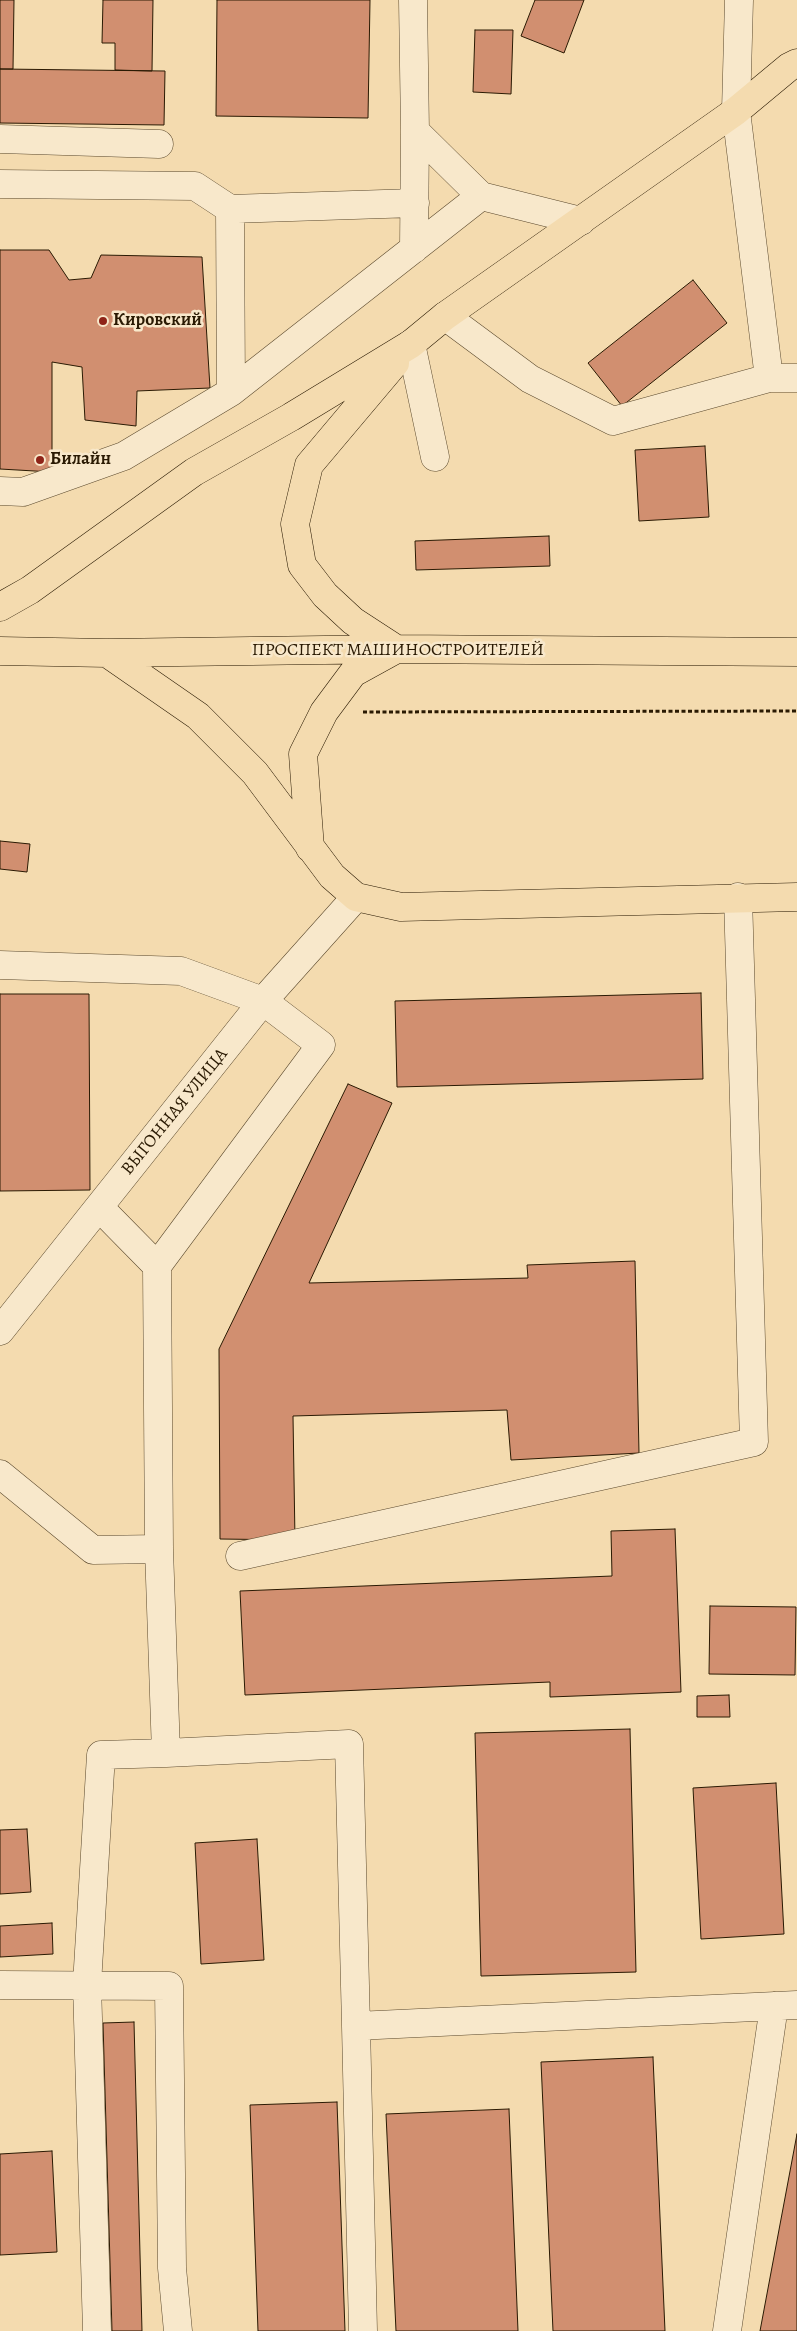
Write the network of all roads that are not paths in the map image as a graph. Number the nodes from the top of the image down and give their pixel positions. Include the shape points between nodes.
1 (413, 0) edge
2 (739, 0) edge
3 (795, 62) edge
4 (736, 110) junction
5 (416, 131) junction
6 (0, 139) edge
7 (159, 144) dead end
8 (0, 184) edge
9 (481, 196) junction
10 (414, 203) junction
11 (230, 210) junction
12 (581, 221) junction
13 (414, 249) junction
14 (445, 316) junction
15 (411, 344) junction
16 (769, 378) junction
17 (797, 378) edge
18 (231, 392) junction
19 (435, 457) dead end
20 (0, 491) edge
21 (0, 607) edge
22 (396, 649) junction
23 (0, 651) edge
24 (797, 652) edge
25 (107, 654) junction
26 (310, 848) junction
27 (356, 897) junction
28 (738, 897) junction
29 (797, 897) edge
30 (0, 965) edge
31 (263, 1001) junction
32 (99, 1207) junction
33 (157, 1266) junction
34 (0, 1331) edge
35 (0, 1474) edge
36 (159, 1549) junction
37 (240, 1556) dead end
38 (166, 1753) junction
39 (87, 1984) junction
40 (0, 1985) edge
41 (786, 2006) edge
42 (356, 2026) junction
43 (97, 2331) edge
44 (178, 2331) edge
45 (363, 2331) edge
46 (727, 2331) edge

1 - 5 street
2 - 4 street
3 - 4 main road
4 - 12 main road
4 - 16 street
5 - 9 street
5 - 10 street
6 - 7 street
8 - 11 street via 195,186
9 - 12 street
9 - 13 street
10 - 11 street
10 - 13 street
11 - 18 street
12 - 14 main road
13 - 18 street
14 - 15 main road
14 - 16 street via 530,379 613,421
15 - 19 street
15 - 21 main road via 194,472 30,590
15 - 22 main road via 309,465 295,524 302,565 324,594 354,621
16 - 17 street
18 - 20 street via 124,456 23,492
22 - 24 main road, ПРОСПЕКТ МАШИНОСТРОИТЕЛЕЙ
22 - 25 main road, ПРОСПЕКТ МАШИНОСТРОИТЕЛЕЙ
22 - 26 main road via 353,673 324,712 303,754
23 - 25 main road, ПРОСПЕКТ МАШИНОСТРОИТЕЛЕЙ
25 - 26 main road via 198,716 256,773
26 - 27 main road via 332,876
27 - 28 main road via 401,907
27 - 31 street, ВЫГОННАЯ УЛИЦА
28 - 29 main road
28 - 37 street via 754,1442
30 - 31 street via 181,971
31 - 32 street, ВЫГОННАЯ УЛИЦА
31 - 33 street via 321,1045
32 - 33 street
32 - 34 street, ВЫГОННАЯ УЛИЦА
33 - 36 street
35 - 36 street via 92,1550
36 - 38 street
38 - 39 street via 101,1755
38 - 42 street via 349,1744
39 - 40 street
39 - 43 street
39 - 44 street via 169,1986 172,2268
41 - 42 street
41 - 46 street
42 - 45 street

